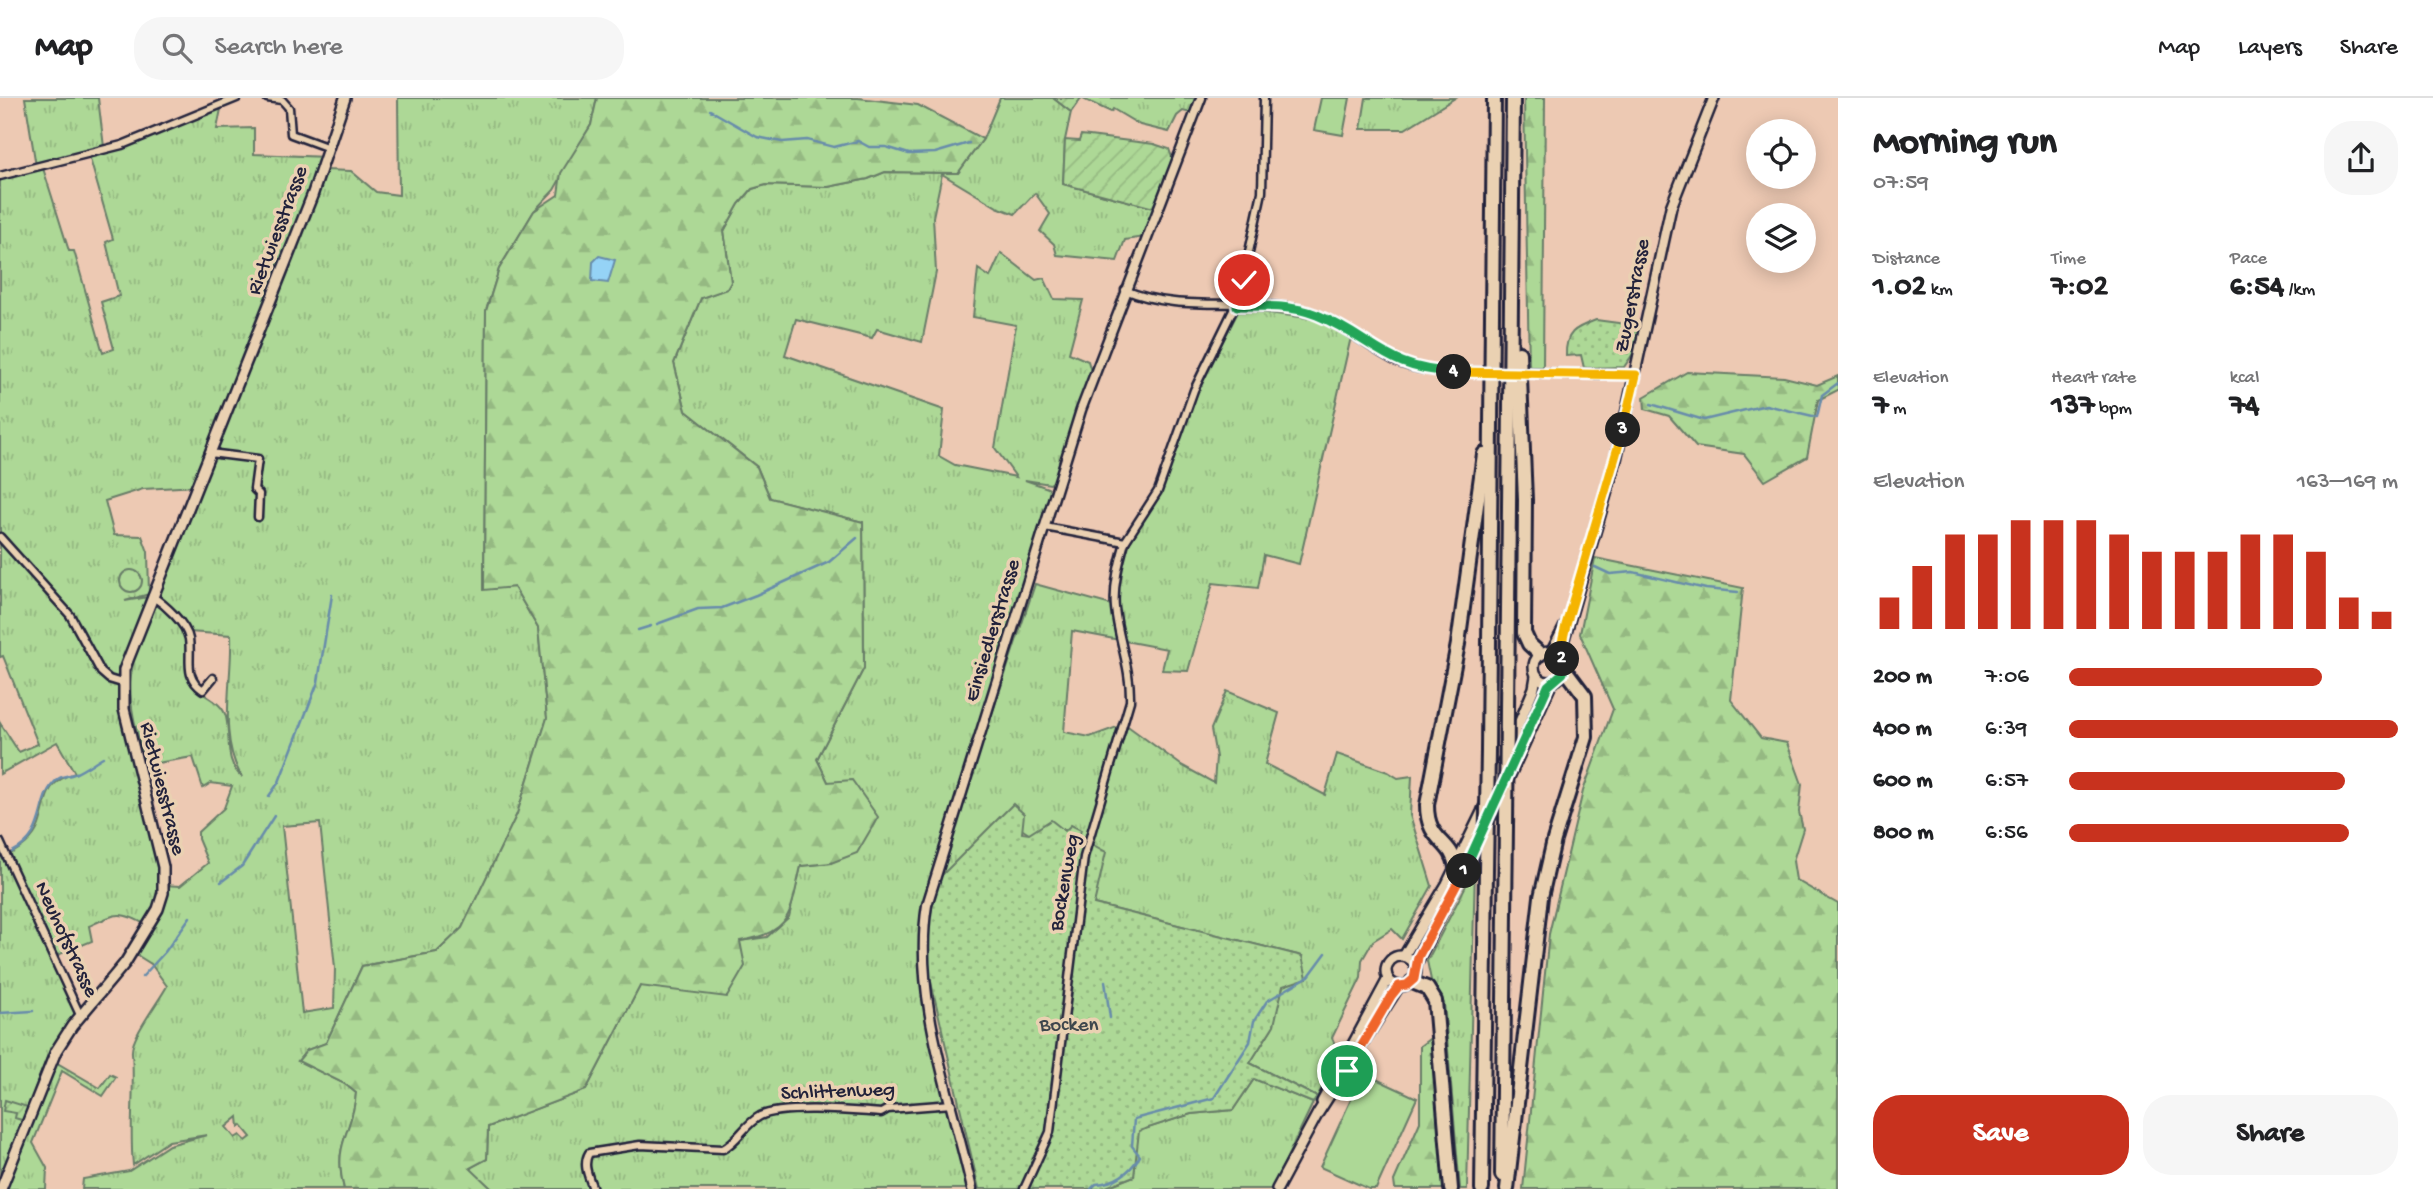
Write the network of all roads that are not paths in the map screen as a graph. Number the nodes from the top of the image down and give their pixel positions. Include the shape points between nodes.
1 (237, 98) edge
2 (267, 98) edge
3 (345, 98) edge
4 (1201, 98) edge
5 (1264, 98) edge
6 (1494, 98) edge
7 (1513, 98) edge
8 (1714, 98) edge
9 (329, 148) junction
10 (0, 176) edge
11 (1512, 231) junction
12 (1125, 290) junction
13 (1237, 306) junction
14 (1636, 375) junction
15 (1492, 388) junction
16 (210, 453) junction
17 (258, 517) dead end
18 (1045, 527) junction
19 (0, 537) edge
20 (1125, 542) junction
21 (152, 596) junction
22 (1554, 657) junction
23 (1536, 676) junction
24 (213, 678) dead end
25 (1552, 682) junction
26 (122, 683) junction
27 (0, 842) edge
28 (1456, 867) junction
29 (1404, 956) junction
30 (1415, 966) junction
31 (1388, 979) junction
32 (1412, 982) junction
33 (1399, 986) junction
34 (80, 1015) junction
35 (952, 1104) junction
36 (1318, 1113) junction
37 (1, 1189) edge
38 (593, 1189) edge
39 (972, 1189) edge
40 (1024, 1189) edge
41 (1277, 1189) edge
42 (1451, 1189) edge
43 (1482, 1189) edge
44 (1502, 1189) edge
45 (1507, 1189) edge

1 - 10 street via 122,145
2 - 9 street via 282,100 289,108 290,134
3 - 9 main road, Rietwiesstrasse
4 - 12 street, Einsiedlerstrasse
5 - 13 street, Bockenweg via 1262,192
6 - 15 highway
7 - 11 highway
8 - 14 main road, Zugerstrasse via 1671,207
9 - 16 main road, Rietwiesstrasse
11 - 22 highway via 1525,500 1524,633 1529,644
11 - 44 highway, bridge
12 - 13 street via 1158,301
12 - 18 street, Einsiedlerstrasse
13 - 14 street, bridge via 1310,312 1407,366 1433,371
13 - 20 street, Bockenweg via 1194,390 1158,491
14 - 22 main road, Zugerstrasse via 1611,477
15 - 28 highway via 1465,602 1427,805 1431,831 1452,853
15 - 43 highway, bridge
16 - 17 street via 258,459 254,489 259,494
16 - 21 main road, Rietwiesstrasse
18 - 20 street
18 - 35 street, Einsiedlerstrasse via 927,905 924,975
19 - 26 street via 70,615 102,672
20 - 40 street, Bockenweg via 1115,606 1130,679 1129,701 1084,857 1050,1132
21 - 24 street via 187,632 189,674 194,684 204,690
21 - 26 main road, Rietwiesstrasse via 130,648
22 - 23 main road, Zugerstrasse via 1533,667
22 - 25 main road, Zugerstrasse via 1560,677
22 - 45 highway via 1585,696 1586,737 1541,897
23 - 25 main road
23 - 28 main road, Zugerstrasse via 1513,742
25 - 30 main road, Zugerstrasse
26 - 34 main road, Rietwiesstrasse via 126,719 163,867 163,893 125,963
27 - 34 street, Neuhofstrasse
28 - 29 main road, Zugerstrasse
29 - 30 main road
29 - 31 main road, Zugerstrasse via 1388,962
30 - 32 main road, Zugerstrasse
31 - 33 main road
31 - 36 main road, Zugerstrasse
32 - 33 main road
32 - 42 highway via 1430,991 1436,1004
33 - 36 main road, Zugerstrasse
34 - 37 main road, Rietwiesstrasse via 52,1060
35 - 38 street, Schlittenweg via 881,1113 770,1113 754,1120 723,1149 626,1146 589,1153 586,1170
35 - 39 street, Einsiedlerstrasse
36 - 41 main road, Zugerstrasse

